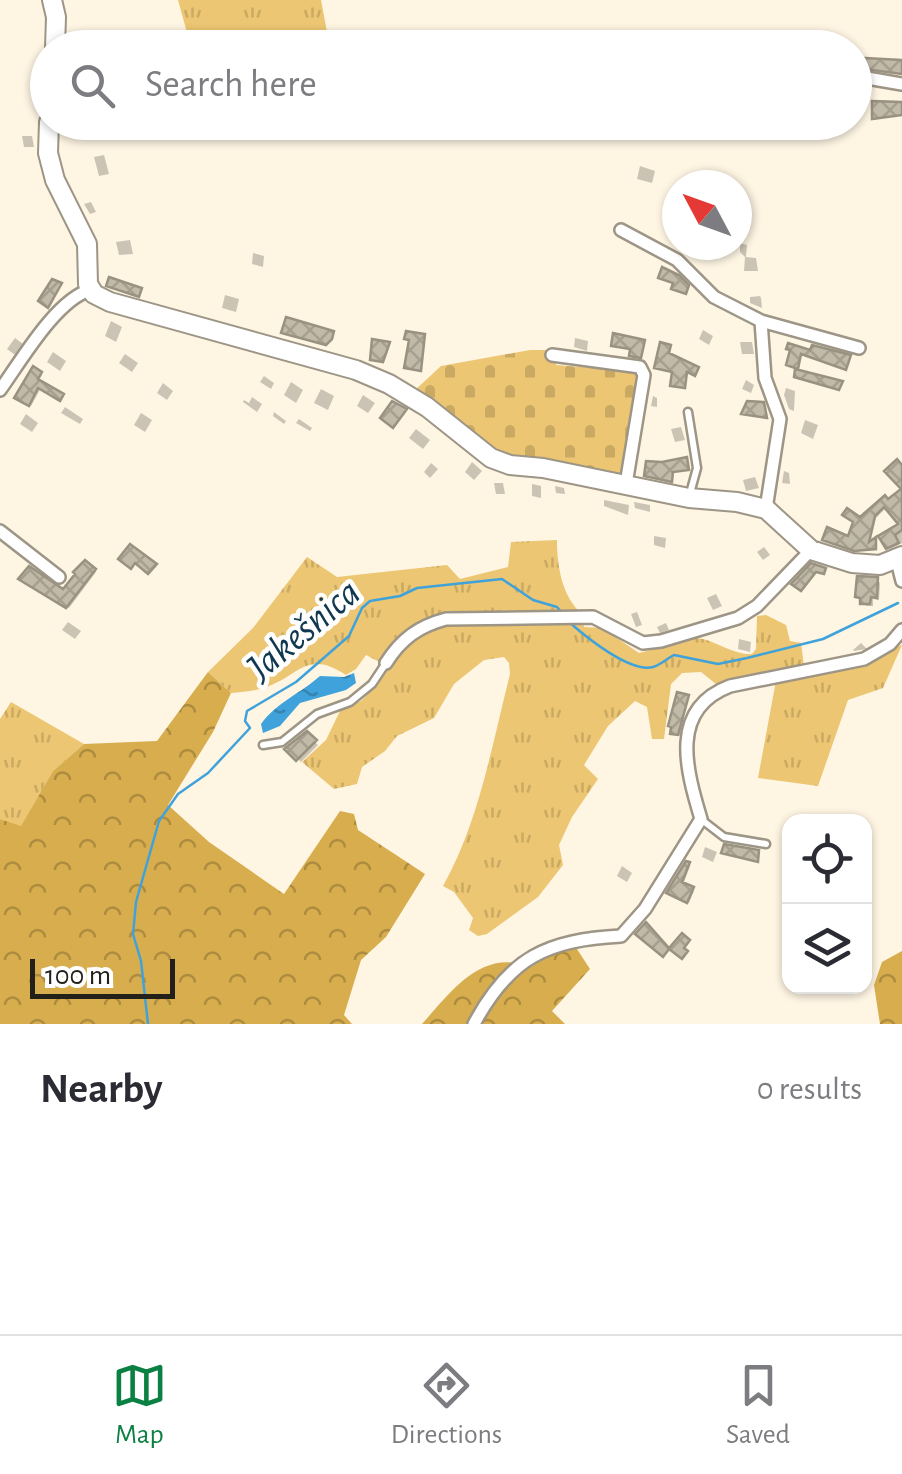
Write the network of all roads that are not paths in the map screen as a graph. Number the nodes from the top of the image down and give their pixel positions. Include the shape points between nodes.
1 (52, 0) edge
2 (56, 30) edge
3 (872, 79) edge
4 (902, 84) edge
5 (48, 140) edge
6 (622, 230) dead end
7 (90, 290) junction
8 (762, 320) junction
9 (860, 348) dead end
10 (552, 354) dead end
11 (0, 390) edge
12 (688, 412) dead end
13 (626, 484) junction
14 (689, 498) junction
15 (766, 510) junction
16 (0, 532) edge
17 (812, 550) junction
18 (899, 559) edge
19 (59, 577) dead end
20 (902, 580) edge
21 (902, 630) edge
22 (386, 662) joint
23 (263, 745) dead end
24 (702, 819) junction
25 (766, 844) dead end
26 (474, 1024) edge

1 - 2 street
3 - 4 street
5 - 7 street via 54,180 87,244
6 - 8 street via 677,260 714,297
7 - 11 street via 58,313
7 - 13 street via 110,302 356,370 417,400 510,465
8 - 9 street
8 - 15 street via 765,378 780,419
10 - 13 street via 640,367
12 - 14 lane via 697,468
13 - 14 street
14 - 15 street
15 - 17 street
16 - 19 street
17 - 18 street via 852,564
17 - 22 street via 758,606 661,642 642,643 593,617 446,619 410,634
18 - 20 street
21 - 24 street via 864,659 711,693 687,734 686,759
22 - 23 lane via 350,702 317,714 282,742
24 - 25 lane via 724,837
24 - 26 street via 620,936 578,938 544,950 499,986

